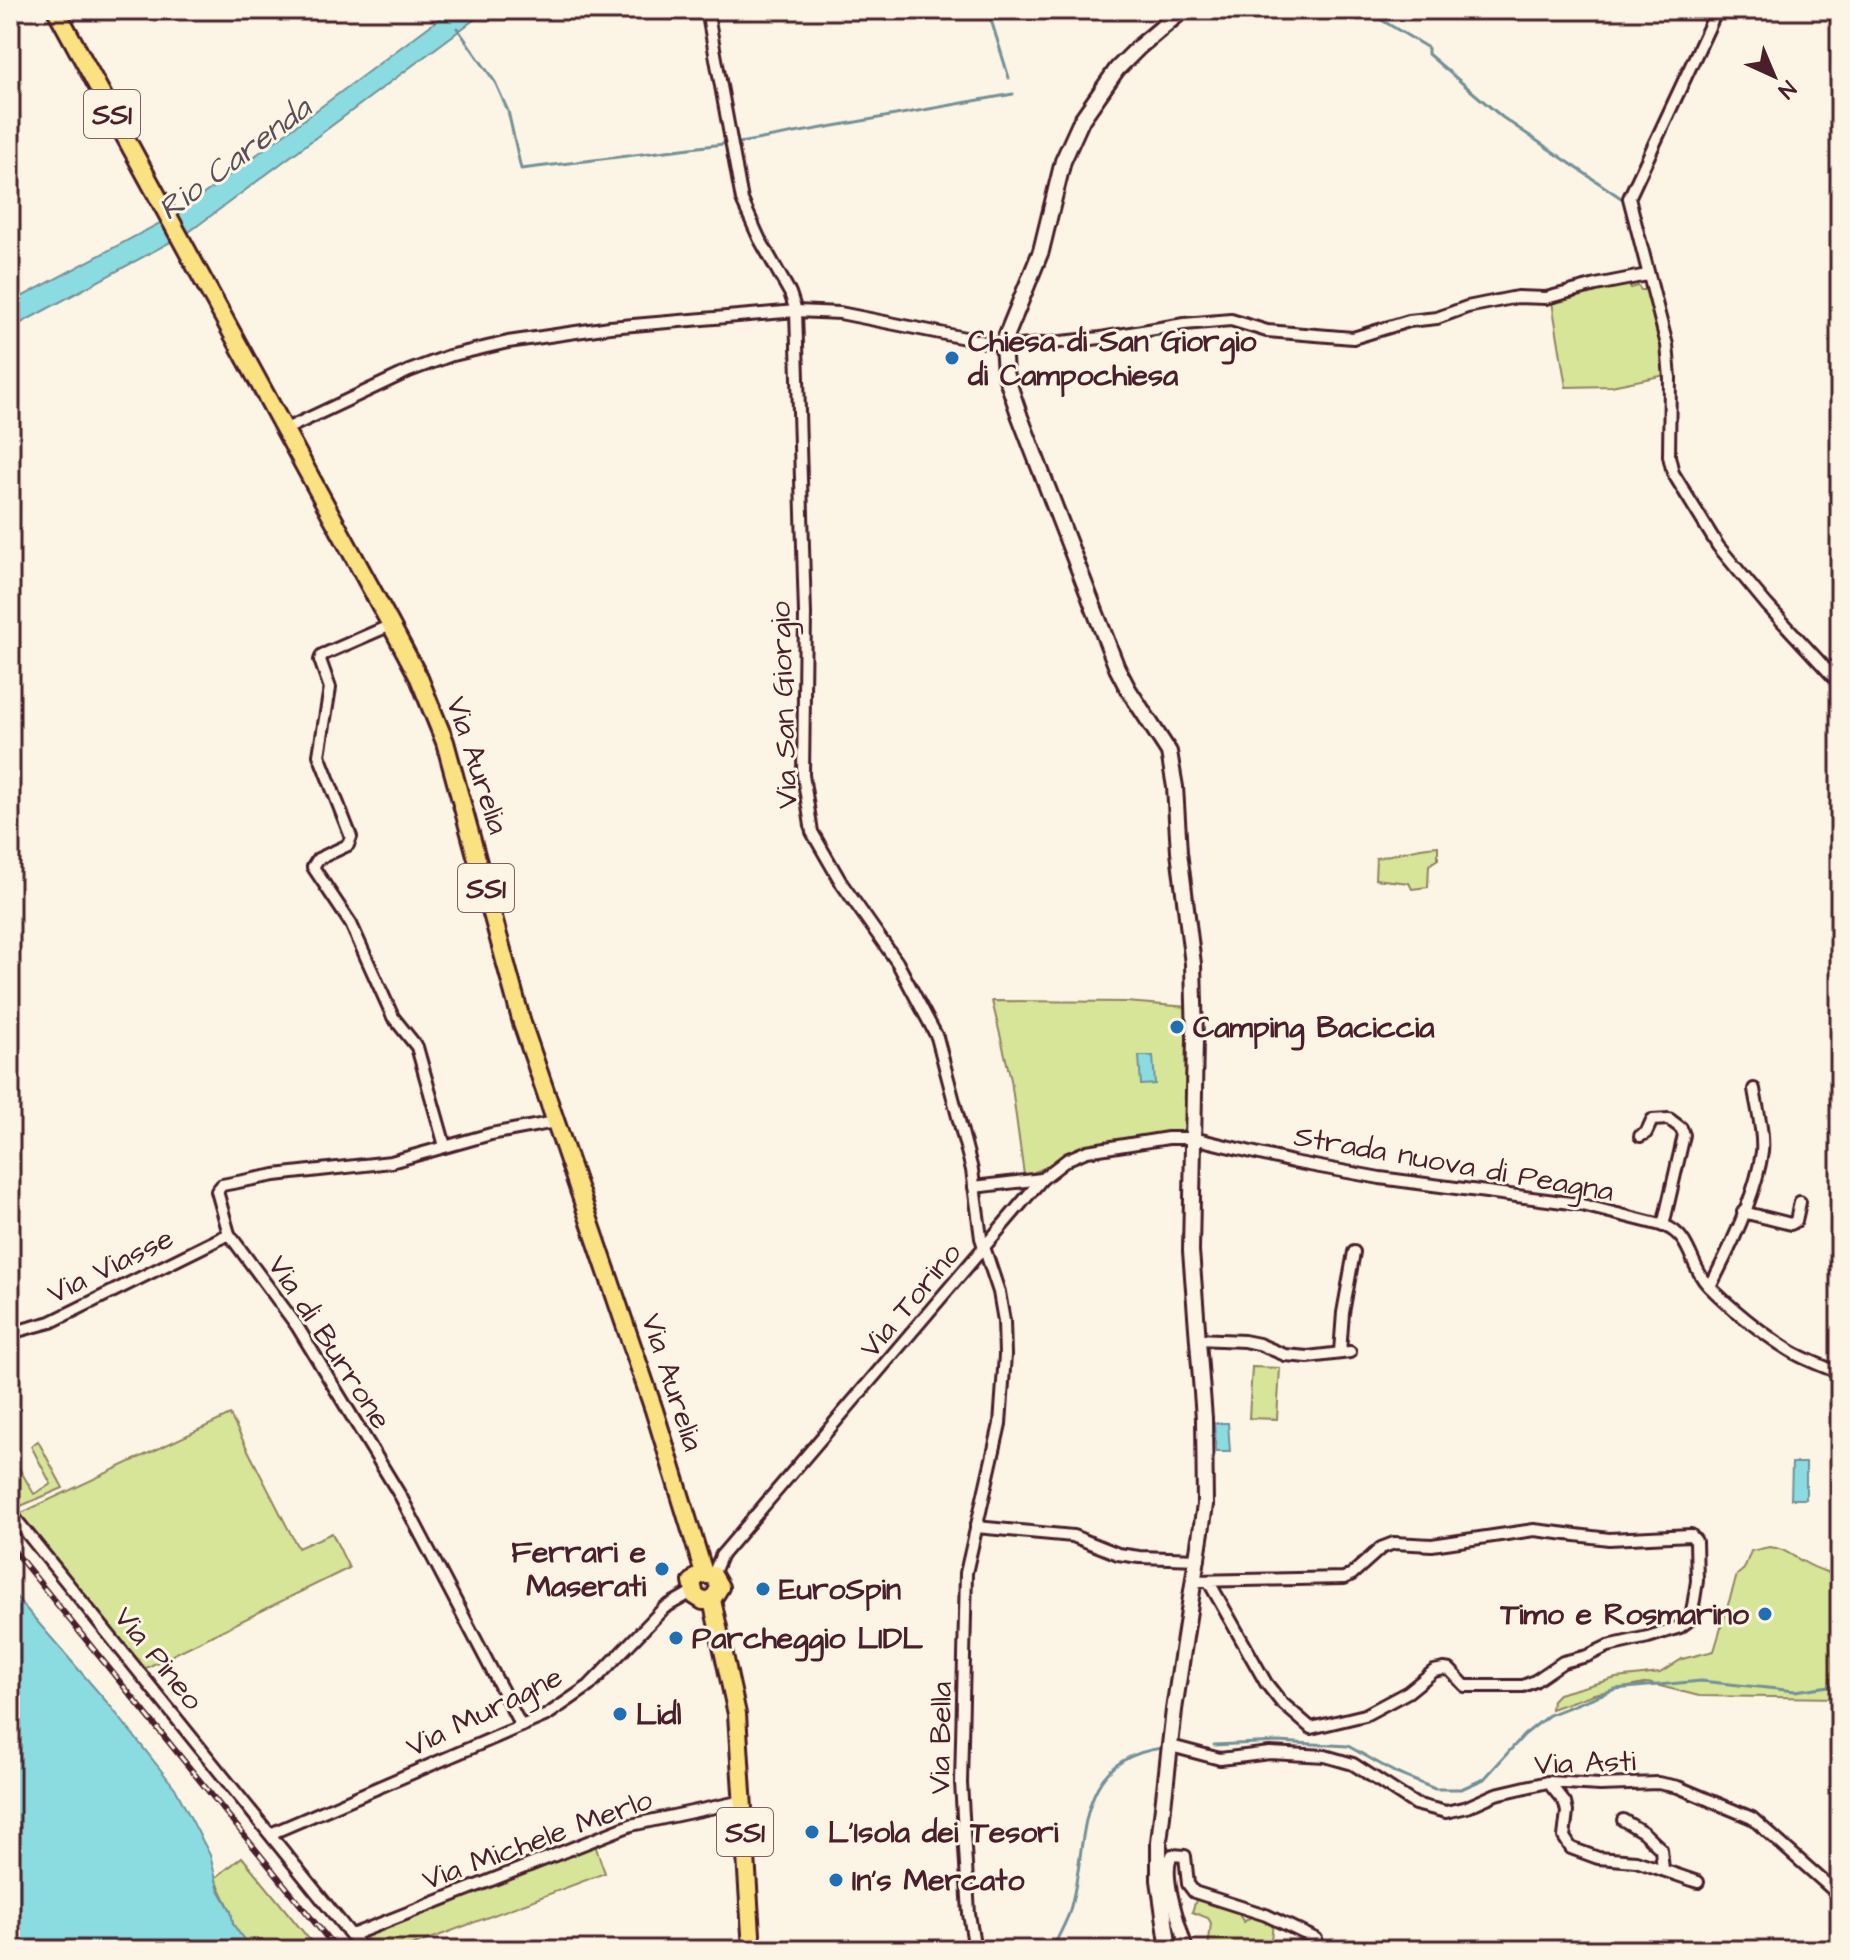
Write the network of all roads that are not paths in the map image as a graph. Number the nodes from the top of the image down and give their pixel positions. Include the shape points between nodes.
1 (56, 10) edge
2 (707, 10) edge
3 (1183, 10) edge
4 (1717, 10) edge
5 (1647, 275) junction
6 (796, 311) junction
7 (1003, 344) junction
8 (284, 430) junction
9 (391, 625) junction
10 (1840, 684) edge
11 (1754, 1089) dead end
12 (555, 1122) junction
13 (1640, 1136) dead end
14 (1193, 1138) junction
15 (445, 1146) junction
16 (1042, 1179) junction
17 (974, 1187) junction
18 (1800, 1202) dead end
19 (1743, 1212) junction
20 (1663, 1226) junction
21 (229, 1234) junction
22 (984, 1248) junction
23 (1354, 1252) dead end
24 (1710, 1287) junction
25 (10, 1333) edge
26 (1197, 1339) junction
27 (1840, 1373) edge
28 (10, 1512) edge
29 (976, 1527) junction
30 (1199, 1559) junction
31 (708, 1574) junction
32 (1202, 1582) junction
33 (692, 1592) junction
34 (712, 1600) junction
35 (521, 1726) junction
36 (1171, 1746) junction
37 (1548, 1782) junction
38 (743, 1801) junction
39 (1623, 1820) dead end
40 (270, 1834) junction
41 (1663, 1870) junction
42 (1698, 1882) dead end
43 (1840, 1896) edge
44 (352, 1935) junction
45 (1316, 1939) dead end
46 (363, 1950) edge
47 (752, 1950) edge
48 (975, 1950) edge
49 (1169, 1950) edge
50 (1187, 1950) edge

1 - 8 main road, Via Aurelia / SS1
2 - 6 street via 742,200
3 - 7 main road via 1117,69 1082,119 1063,161 1041,251
4 - 5 street via 1629,198
5 - 7 street via 1546,298 1517,297 1467,307 1353,338 1267,331 1231,320 1101,338
5 - 10 street via 1667,345 1673,473 1718,546
6 - 7 street via 840,313
6 - 8 street via 508,342 409,371
6 - 17 street, Via San Giorgio via 805,614 803,775 812,832 897,962 937,1037
7 - 14 main road via 1005,373 1020,417 1117,668 1169,752 1193,964
8 - 9 main road, Via Aurelia / SS1
9 - 12 main road, Via Aurelia / SS1 via 445,742 522,1023
9 - 15 street via 320,660 330,688 319,755 351,837 348,845 314,864 351,924 393,1017 417,1047
11 - 19 street via 1762,1149
12 - 15 street, Via di Burrone
12 - 31 main road, Via Aurelia / SS1
13 - 20 street via 1652,1120 1669,1119 1684,1135
14 - 16 street, Via Torino via 1087,1151
14 - 20 street, Strada nuova di Peagna via 1380,1178 1578,1204
14 - 26 main road via 1191,1251
15 - 21 street, Via di Burrone via 391,1162 222,1185 217,1194
16 - 17 street
16 - 22 street, Via Torino
17 - 22 street, Via San Giorgio
18 - 19 street via 1791,1224
19 - 24 street
20 - 24 street via 1685,1241
21 - 25 street, Via Viasse via 51,1322
21 - 35 street, Via di Burrone via 297,1326 401,1497
22 - 29 street, Via Bella via 999,1292 1005,1355 1000,1424
22 - 31 street, Via Torino
23 - 26 street via 1343,1313 1345,1352 1285,1355 1244,1341
24 - 27 street via 1788,1349
26 - 30 main road via 1205,1505
28 - 40 street, Via Pineo
29 - 30 street via 1073,1536 1118,1554
29 - 48 street, Via Bella via 966,1573 961,1769
30 - 32 main road
31 - 33 main road via 695,1578
31 - 34 main road, Via Aurelia / SS1 via 720,1587
32 - 32 street via 1344,1578 1394,1543 1432,1545 1534,1530 1609,1539 1691,1535 1696,1541 1694,1613 1680,1627 1563,1662 1523,1686 1465,1686 1450,1670 1434,1671 1365,1715 1324,1727 1311,1728 1281,1702
32 - 36 main road
33 - 34 main road via 703,1601
33 - 35 street, Via Muragne via 664,1608 573,1700
34 - 38 main road, Via Aurelia / SS1 via 737,1714
35 - 40 street, Via Muragne
36 - 37 street, Via Asti via 1220,1759 1270,1753 1325,1756 1353,1764 1415,1804 1446,1812
36 - 49 main road via 1159,1842
37 - 41 street via 1565,1803 1564,1837 1571,1848
37 - 43 street, Via Asti via 1658,1783 1722,1804 1752,1818
38 - 44 street, Via Michele Merlo via 631,1825
38 - 47 main road, Via Aurelia / SS1
39 - 41 street via 1661,1849
40 - 44 street, Via Pineo
41 - 42 street
44 - 46 street, Via Pineo
45 - 50 street via 1266,1915 1194,1892 1185,1856 1172,1855 1170,1883

